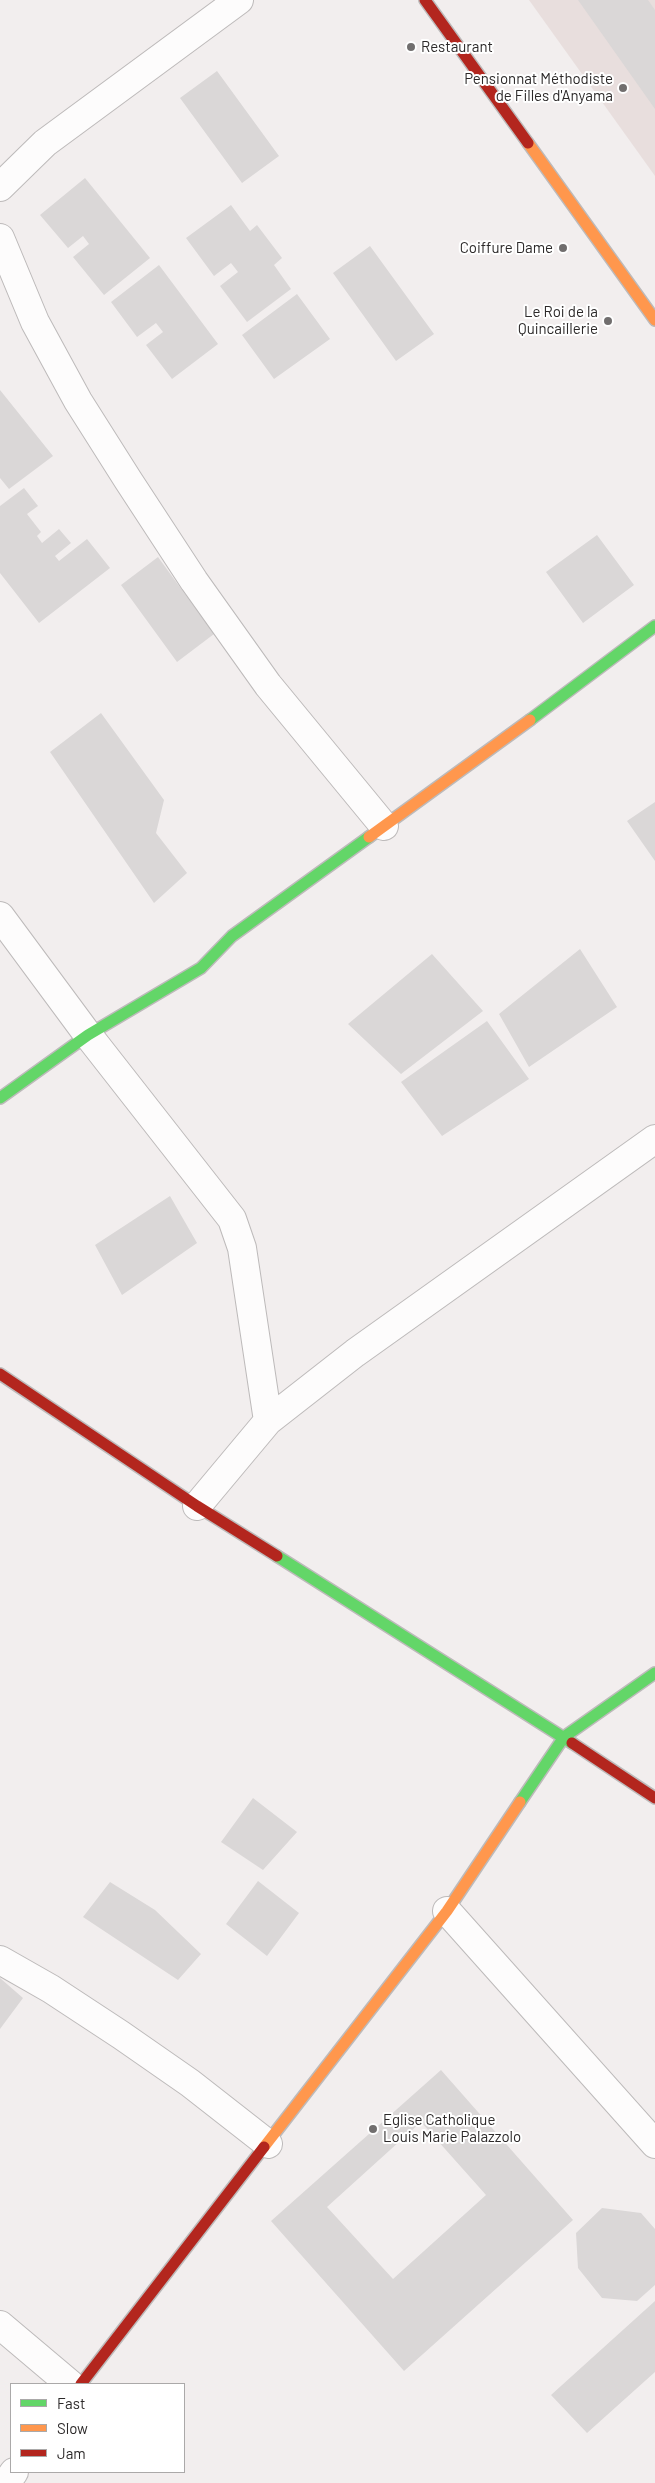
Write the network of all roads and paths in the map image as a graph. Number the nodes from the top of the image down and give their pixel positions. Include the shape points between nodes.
1 (240, 0) edge
2 (425, 0) edge
3 (0, 187) edge
4 (0, 238) edge
5 (655, 320) edge
6 (655, 626) edge
7 (384, 826) junction
8 (0, 916) edge
9 (88, 1035) junction
10 (0, 1098) edge
11 (655, 1139) edge
12 (0, 1374) edge
13 (268, 1421) junction
14 (197, 1506) junction
15 (655, 1673) edge
16 (564, 1736) junction
17 (655, 1798) edge
18 (447, 1911) junction
19 (0, 1960) edge
20 (268, 2144) junction
21 (655, 2144) edge
22 (0, 2325) edge
23 (69, 2383) edge
24 (82, 2383) edge

1 - 3 street via 45,143
2 - 5 street
4 - 7 street via 40,330 78,401 133,488 268,685
6 - 7 street
7 - 9 street via 232,936 201,968
8 - 9 street
9 - 10 street
9 - 13 street via 232,1219 242,1248
11 - 13 street via 355,1353
12 - 14 street
13 - 14 street
14 - 16 street
15 - 16 street
16 - 17 street
16 - 18 street
18 - 20 street
18 - 21 street
19 - 20 street via 121,2035 190,2083
20 - 24 street
22 - 23 street

